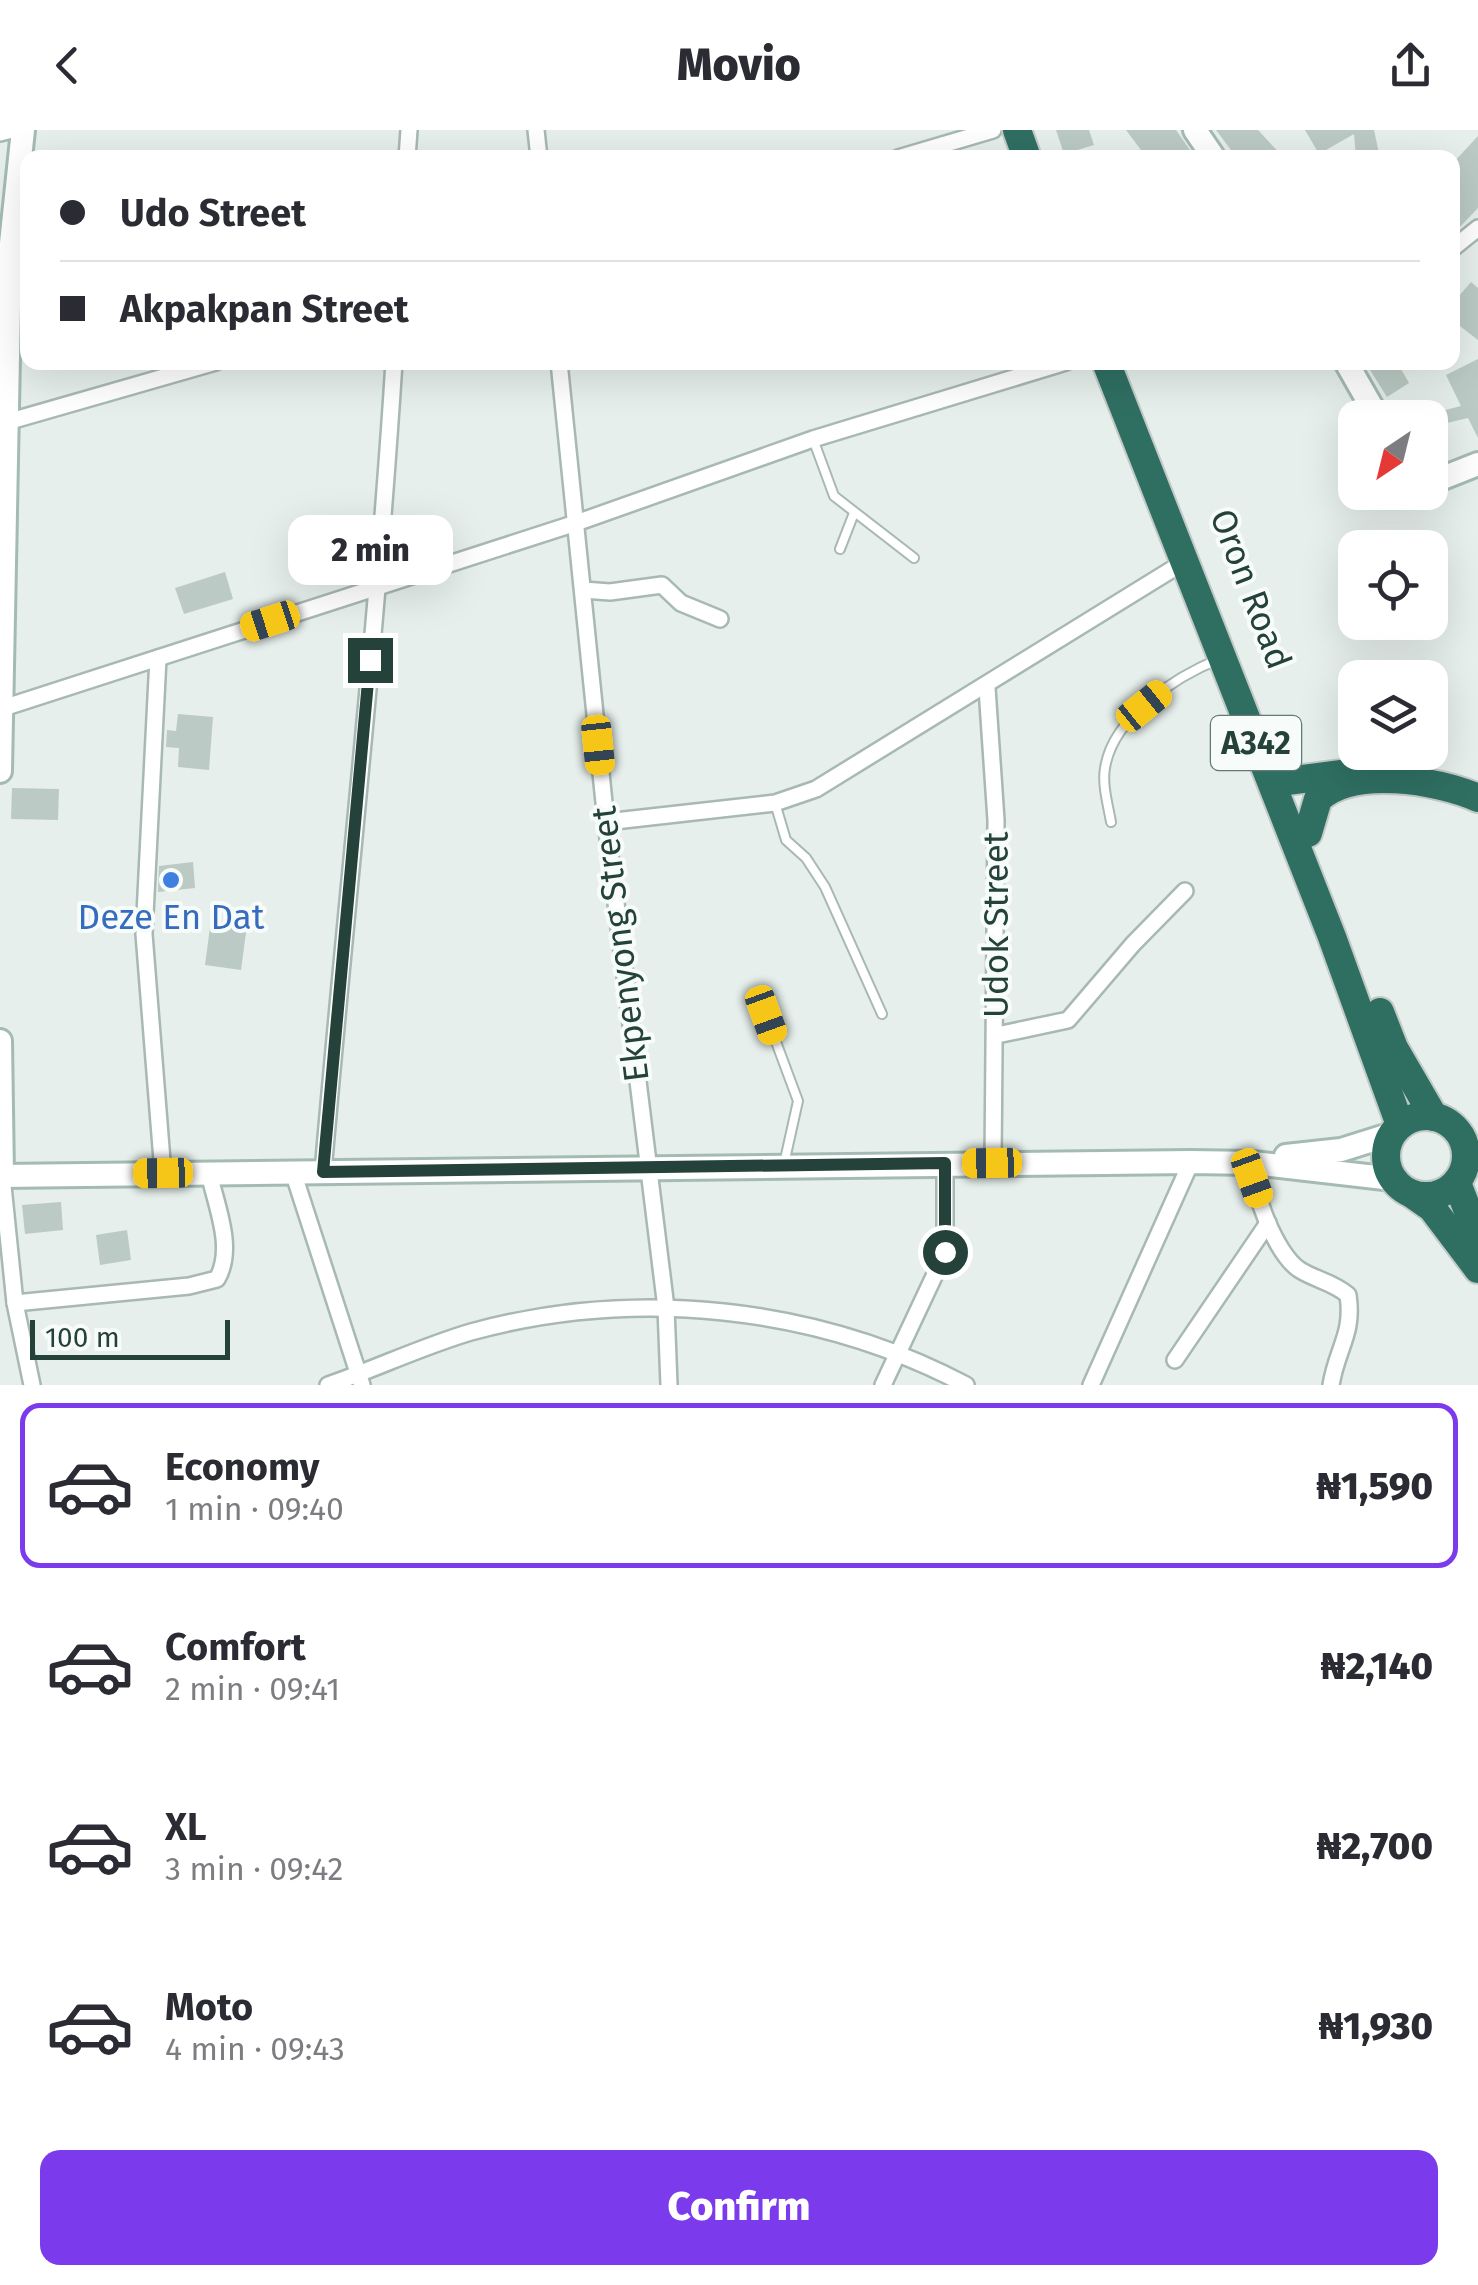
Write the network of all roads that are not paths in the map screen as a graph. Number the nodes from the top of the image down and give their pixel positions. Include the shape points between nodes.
1 (12, 130) edge
2 (993, 130) edge
3 (0, 132) edge
4 (932, 150) edge
5 (20, 158) edge
6 (188, 370) edge
7 (393, 370) edge
8 (560, 370) edge
9 (1040, 370) edge
10 (1109, 370) edge
11 (1125, 370) edge
12 (1351, 370) edge
13 (1368, 400) edge
14 (2, 423) edge
15 (813, 439) junction
16 (1478, 464) edge
17 (1448, 476) edge
18 (854, 513) junction
19 (576, 523) junction
20 (840, 549) dead end
21 (914, 558) dead end
22 (1184, 562) junction
23 (380, 584) junction
24 (583, 590) junction
25 (720, 619) dead end
26 (158, 658) junction
27 (1223, 658) junction
28 (988, 688) junction
29 (2, 708) edge
30 (0, 770) edge
31 (1287, 781) junction
32 (1478, 787) edge
33 (1478, 798) edge
34 (775, 802) junction
35 (606, 822) junction
36 (1110, 822) dead end
37 (1308, 833) junction
38 (1186, 892) dead end
39 (882, 1014) dead end
40 (766, 1015) dead end
41 (997, 1036) junction
42 (0, 1041) edge
43 (1434, 1116) junction
44 (1396, 1129) junction
45 (1191, 1162) junction
46 (1253, 1162) junction
47 (945, 1163) junction
48 (992, 1163) junction
49 (784, 1164) junction
50 (646, 1168) junction
51 (294, 1172) junction
52 (323, 1172) junction
53 (163, 1173) junction
54 (209, 1173) junction
55 (1, 1176) edge
56 (1456, 1183) junction
57 (1403, 1187) junction
58 (1268, 1223) junction
59 (1478, 1236) edge
60 (1478, 1269) edge
61 (16, 1302) junction
62 (666, 1308) junction
63 (897, 1353) junction
64 (1175, 1360) dead end
65 (360, 1380) edge
66 (32, 1385) edge
67 (328, 1385) edge
68 (668, 1385) edge
69 (883, 1385) edge
70 (966, 1385) edge
71 (1092, 1385) edge
72 (1331, 1385) edge

1 - 3 street
2 - 4 street
5 - 14 main road
6 - 14 street
7 - 23 street
8 - 19 street, Ekpenyong Street
9 - 15 street
10 - 22 highway, A342
11 - 31 highway, Oron Road / A342
12 - 13 main road
14 - 29 main road
15 - 18 lane via 834,496
15 - 19 street
16 - 17 main road
18 - 20 lane
18 - 21 lane
19 - 23 street
19 - 24 street, Ekpenyong Street
22 - 27 highway, A342
22 - 28 street
23 - 26 street
23 - 52 street
24 - 25 street via 662,585 694,611
24 - 35 street, Ekpenyong Street
26 - 29 street
26 - 53 street via 144,934
27 - 36 lane via 1172,683 1110,748 1104,772
27 - 44 highway, A342
28 - 34 street via 816,790
28 - 41 street, Udok Street
29 - 30 main road
31 - 32 highway via 1414,770
31 - 37 highway, Oron Road / A342
33 - 37 highway via 1408,780 1338,786 1318,798
34 - 35 street
34 - 39 lane via 786,840 825,887
35 - 50 street, Ekpenyong Street
37 - 43 highway, Oron Road / A342 via 1394,1048
38 - 41 street via 1068,1020
40 - 49 lane via 798,1101
41 - 48 street, Udok Street
42 - 55 main road
43 - 44 highway
43 - 56 highway, A342 via 1455,1128 1466,1149
44 - 46 main road via 1340,1150
44 - 57 highway, A342 via 1386,1157
45 - 46 main road
45 - 48 main road
45 - 71 street
46 - 57 main road
46 - 58 street
47 - 48 main road
47 - 49 main road
47 - 63 street via 945,1252
49 - 50 main road
50 - 52 main road
50 - 62 street, Ekpenyong Street
51 - 52 main road
51 - 54 main road
51 - 65 street
53 - 54 main road
53 - 55 main road
54 - 61 street via 226,1246 217,1278
55 - 61 street
56 - 57 highway via 1436,1195
56 - 59 highway, A342
57 - 60 highway via 1432,1208
58 - 64 street
58 - 72 street via 1300,1270 1348,1295 1352,1322
61 - 66 street
62 - 63 street via 701,1307
62 - 65 street via 638,1306 468,1333
62 - 68 street, Ekpenyong Street
63 - 69 street
63 - 70 street
65 - 67 street

